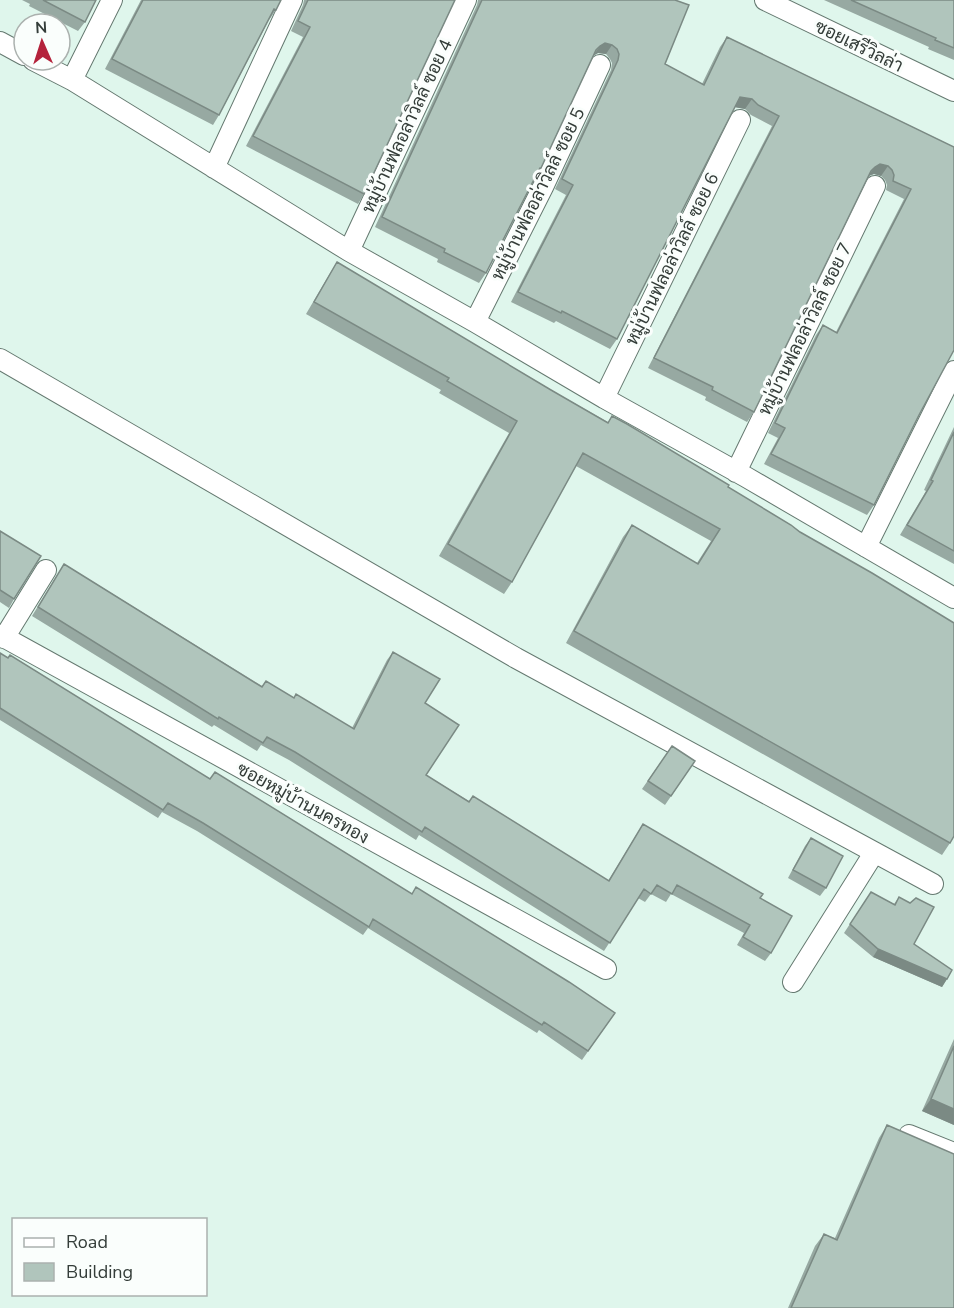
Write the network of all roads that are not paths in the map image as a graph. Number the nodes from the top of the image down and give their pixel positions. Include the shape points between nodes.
1 (112, 0) edge
2 (292, 0) edge
3 (466, 0) edge
4 (765, 0) edge
5 (600, 65) dead end
6 (56, 72) edge
7 (72, 80) junction
8 (954, 91) edge
9 (740, 120) dead end
10 (214, 168) junction
11 (875, 186) dead end
12 (349, 251) junction
13 (475, 322) junction
14 (0, 359) edge
15 (954, 371) edge
16 (604, 398) junction
17 (736, 472) junction
18 (866, 547) junction
19 (46, 570) dead end
20 (954, 598) edge
21 (2, 637) edge
22 (874, 853) junction
23 (933, 884) dead end
24 (606, 969) dead end
25 (794, 982) dead end
26 (899, 1131) edge
27 (954, 1154) edge

1 - 7 street
2 - 10 street
3 - 12 street, หมู่บ้านฟลอล่าวิลล์ ซอย 4
4 - 8 street, ซอยเสรีวิลล่า
5 - 13 street, หมู่บ้านฟลอล่าวิลล์ ซอย 5
6 - 7 street
7 - 10 street
9 - 16 street, หมู่บ้านฟลอล่าวิลล์ ซอย 6
10 - 12 street
11 - 17 street, หมู่บ้านฟลอล่าวิลล์ ซอย 7
12 - 13 street
13 - 16 street
14 - 22 street via 516,658
15 - 18 street
16 - 17 street
17 - 18 street
18 - 20 street
19 - 21 street
21 - 24 street, ซอยหมู่บ้านนครทอง
22 - 23 street
22 - 25 street
26 - 27 street

